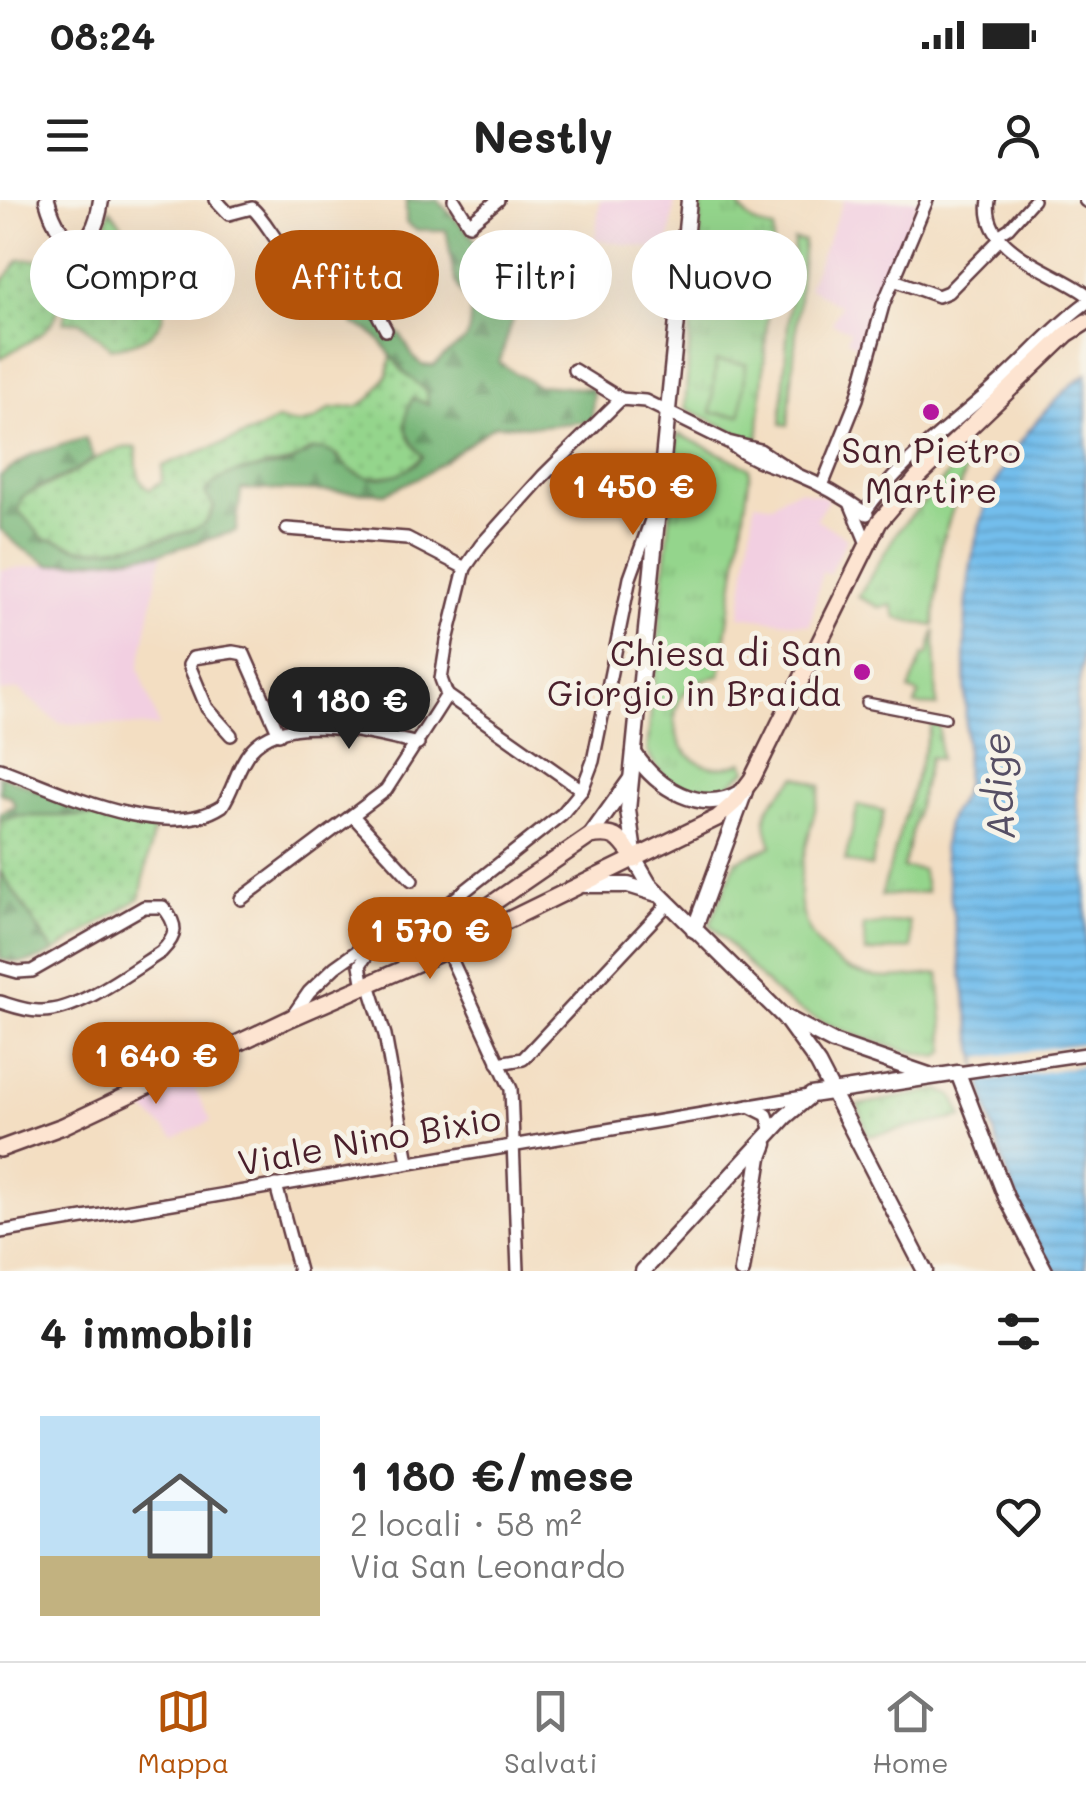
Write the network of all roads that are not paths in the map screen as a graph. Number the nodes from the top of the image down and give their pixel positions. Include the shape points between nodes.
1 (47, 200) edge
2 (100, 200) edge
3 (216, 200) edge
4 (454, 200) edge
5 (498, 200) edge
6 (689, 200) edge
7 (927, 200) edge
8 (989, 200) edge
9 (1034, 200) edge
10 (999, 237) junction
11 (894, 280) junction
12 (1086, 294) edge
13 (1086, 303) edge
14 (1086, 322) edge
15 (386, 330) dead end
16 (574, 370) dead end
17 (621, 399) junction
18 (667, 414) junction
19 (822, 486) junction
20 (660, 493) junction
21 (849, 502) junction
22 (865, 512) junction
23 (879, 522) junction
24 (288, 529) dead end
25 (867, 544) junction
26 (465, 568) junction
27 (650, 588) junction
28 (624, 606) junction
29 (447, 695) junction
30 (867, 703) dead end
31 (944, 718) dead end
32 (279, 734) junction
33 (231, 735) dead end
34 (418, 744) junction
35 (634, 752) junction
36 (0, 769) edge
37 (631, 779) junction
38 (746, 789) junction
39 (582, 790) junction
40 (353, 816) junction
41 (717, 818) junction
42 (590, 836) junction
43 (722, 858) junction
44 (634, 860) junction
45 (412, 880) dead end
46 (585, 885) junction
47 (516, 890) junction
48 (241, 899) dead end
49 (662, 899) junction
50 (489, 906) junction
51 (529, 909) junction
52 (497, 925) junction
53 (694, 930) junction
54 (372, 947) junction
55 (447, 950) junction
56 (0, 967) edge
57 (395, 972) junction
58 (366, 985) junction
59 (0, 1002) edge
60 (784, 1017) junction
61 (290, 1018) junction
62 (1086, 1054) edge
63 (887, 1060) junction
64 (498, 1062) junction
65 (958, 1073) junction
66 (934, 1076) junction
67 (883, 1085) junction
68 (832, 1092) junction
69 (811, 1096) junction
70 (749, 1106) junction
71 (769, 1135) junction
72 (514, 1144) junction
73 (0, 1150) edge
74 (408, 1162) junction
75 (737, 1170) junction
76 (756, 1178) junction
77 (276, 1186) junction
78 (0, 1232) edge
79 (299, 1271) edge
80 (518, 1271) edge
81 (643, 1271) edge
82 (742, 1271) edge
83 (925, 1271) edge
84 (1045, 1271) edge

1 - 2 street via 56,230 77,242 94,232
3 - 15 street via 228,214 252,208 294,258 353,268
4 - 5 street via 470,224
6 - 18 street
7 - 11 street
8 - 10 street
9 - 10 street
10 - 11 street via 948,292 938,296
10 - 12 street via 1009,250
11 - 19 street
13 - 22 street via 889,480
14 - 23 main road via 917,478
16 - 17 street
17 - 18 street via 645,400
17 - 26 street via 543,476
18 - 19 street via 755,462
18 - 20 street
19 - 21 street
20 - 27 street
20 - 28 street
21 - 22 street
21 - 25 street
22 - 23 street
23 - 25 main road
24 - 26 street via 407,538
25 - 38 main road
26 - 29 street via 441,679
27 - 28 street
27 - 35 street
28 - 39 street
29 - 34 street
29 - 39 street
30 - 31 street
32 - 33 street via 244,654 193,658 189,666 207,708
32 - 34 street via 320,726
32 - 36 street via 247,754 222,806 186,817 129,815
34 - 40 street via 386,790
35 - 37 street
35 - 38 street via 674,793 712,802
37 - 42 street
37 - 44 street
38 - 41 main road
38 - 43 street
39 - 54 street via 562,814 447,906
40 - 45 street
40 - 48 street
41 - 43 street via 724,831
41 - 44 main road
42 - 44 main road via 607,833 620,840
42 - 47 main road
43 - 53 street
44 - 46 main road
44 - 49 street
46 - 49 street via 628,885
46 - 51 main road
47 - 50 main road
47 - 51 main road via 518,904
49 - 53 street
49 - 64 street via 522,1059
50 - 52 main road via 499,912
50 - 57 main road
51 - 52 main road
52 - 55 main road
53 - 60 street
54 - 58 street via 360,966
54 - 61 street via 335,966
55 - 57 main road
55 - 64 street
56 - 59 street via 32,971 144,908 163,906 175,925 172,942 161,952 59,1009 39,1012
57 - 58 main road
58 - 61 main road
58 - 74 street via 384,1035
60 - 63 street
60 - 68 street
61 - 73 main road
62 - 65 street
63 - 66 street
63 - 67 street via 893,1075
64 - 72 street via 512,1088
65 - 66 street, Viale Nino Bixio
65 - 84 street via 1006,1197
66 - 67 street, Viale Nino Bixio
67 - 68 street, Viale Nino Bixio
68 - 69 street, Viale Nino Bixio
68 - 83 street
69 - 70 street, Viale Nino Bixio
69 - 71 street
70 - 71 street via 766,1116
70 - 72 street, Viale Nino Bixio
71 - 75 street
71 - 76 street
72 - 74 street, Viale Nino Bixio
72 - 80 street
74 - 77 street, Viale Nino Bixio
75 - 76 street
75 - 81 street
76 - 82 street
77 - 78 street, Viale Nino Bixio
77 - 79 street

